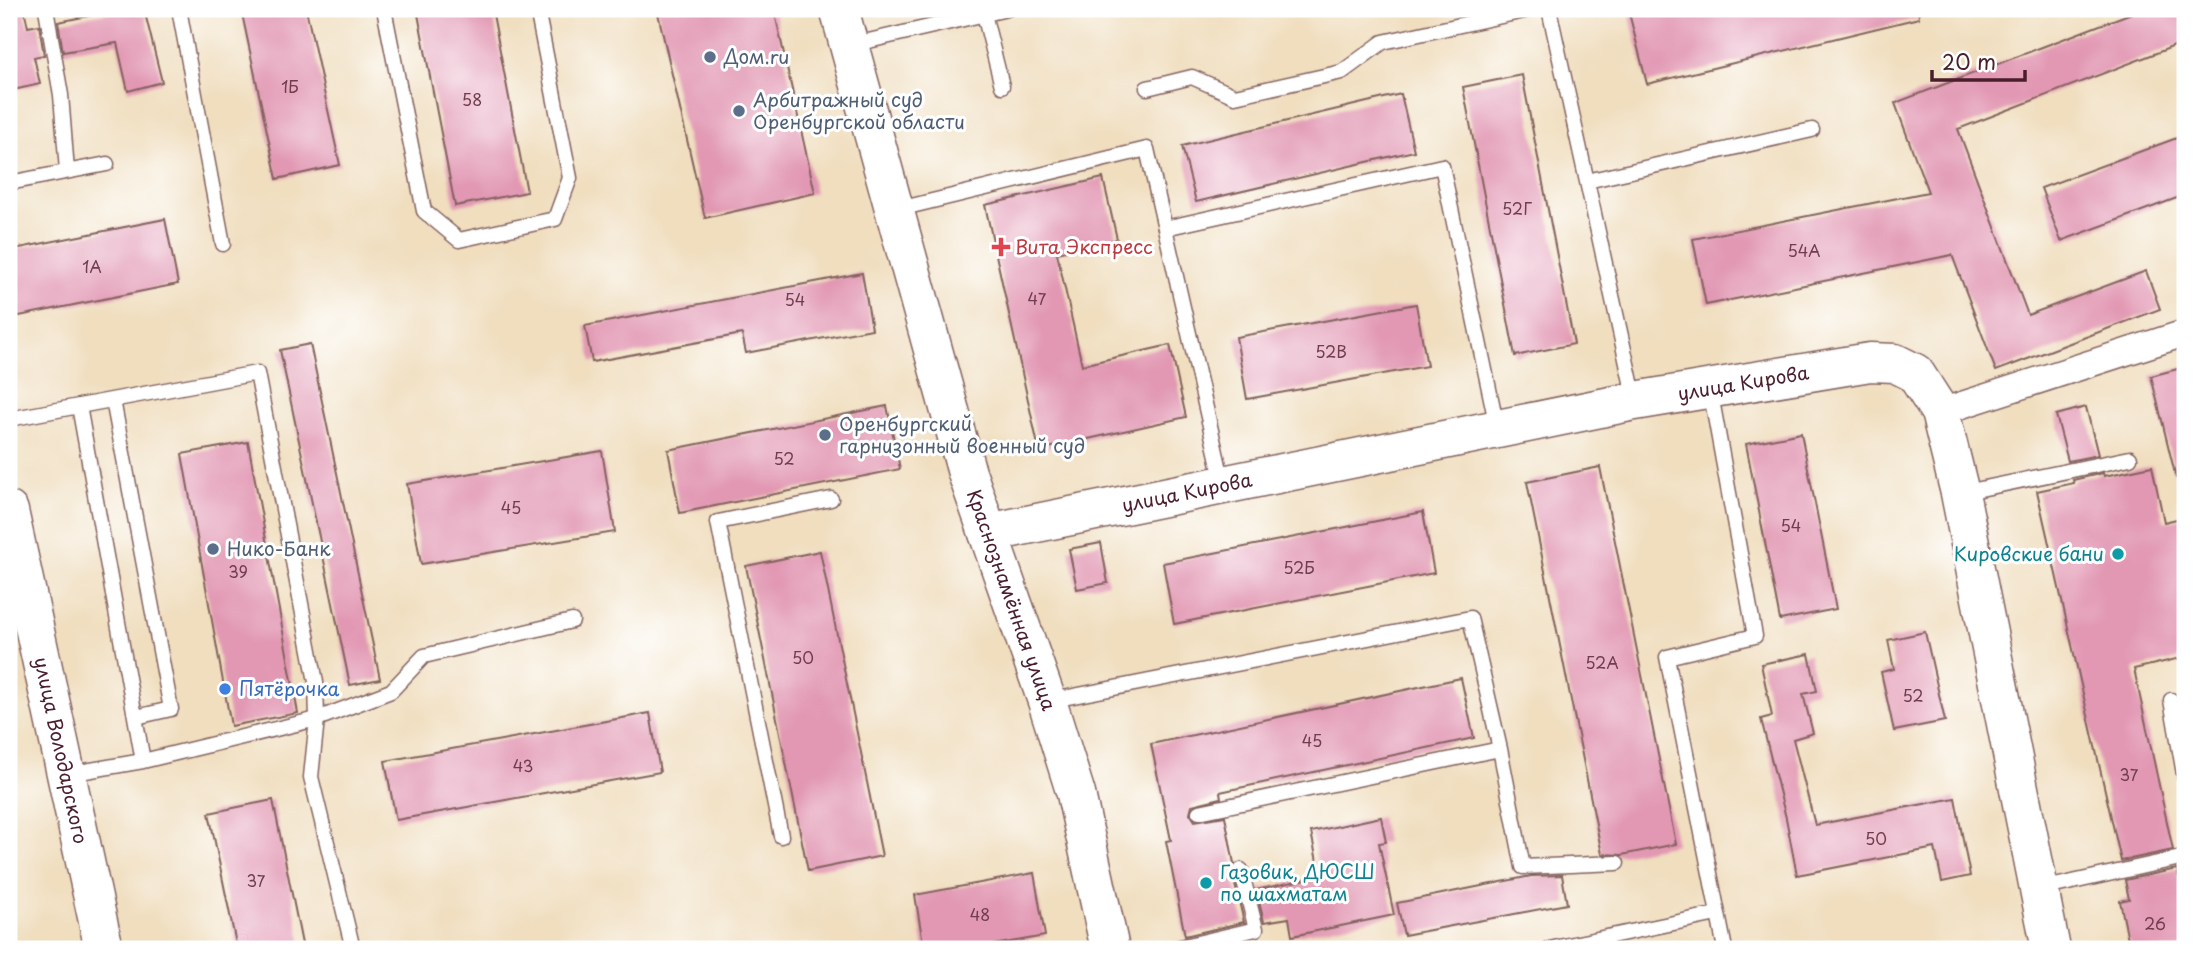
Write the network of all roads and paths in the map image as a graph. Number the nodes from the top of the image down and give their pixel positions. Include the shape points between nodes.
1 (46, 9) edge
2 (179, 9) edge
3 (384, 9) edge
4 (537, 9) edge
5 (839, 9) edge
6 (1007, 9) edge
7 (1533, 9) edge
8 (1549, 9) edge
9 (985, 14) junction
10 (849, 46) junction
11 (1002, 86) dead end
12 (1147, 88) dead end
13 (1812, 130) dead end
14 (107, 164) dead end
15 (67, 171) junction
16 (1587, 181) junction
17 (9, 183) edge
18 (894, 211) junction
19 (1165, 228) junction
20 (223, 244) dead end
21 (2185, 333) edge
22 (1710, 387) junction
23 (113, 400) junction
24 (1635, 401) junction
25 (79, 406) junction
26 (1940, 412) junction
27 (9, 419) edge
28 (1497, 429) junction
29 (2130, 458) dead end
30 (1223, 484) junction
31 (1960, 493) junction
32 (831, 499) dead end
33 (9, 511) edge
34 (988, 533) junction
35 (572, 621) dead end
36 (2171, 699) dead end
37 (1047, 701) junction
38 (136, 718) junction
39 (317, 719) junction
40 (1500, 749) junction
41 (144, 761) junction
42 (66, 775) junction
43 (2185, 780) edge
44 (1199, 812) dead end
45 (781, 836) dead end
46 (2185, 857) edge
47 (1617, 863) dead end
48 (1241, 870) dead end
49 (2039, 889) junction
50 (1717, 914) junction
51 (104, 949) edge
52 (353, 949) edge
53 (1110, 949) edge
54 (1172, 949) edge
55 (1549, 949) edge
56 (1725, 949) edge
57 (2051, 949) edge

1 - 15 lane via 61,95
2 - 20 lane
3 - 4 lane via 424,211 458,240 555,219 569,178
5 - 10 main road, Краснознамённая улица
6 - 9 lane
7 - 12 lane via 1382,42 1342,72 1236,96 1192,77
8 - 16 lane
9 - 10 lane
9 - 11 lane
10 - 18 main road, Краснознамённая улица
13 - 16 lane
14 - 15 lane
15 - 17 lane
16 - 24 lane
18 - 19 lane via 1147,149
18 - 34 main road, Краснознамённая улица
19 - 28 lane via 1442,166
19 - 30 lane
21 - 26 street
22 - 24 main road, улица Кирова
22 - 26 main road, улица Кирова via 1870,362 1895,363 1915,373
22 - 50 lane via 1755,636 1667,657
23 - 25 lane
23 - 38 lane via 171,709
23 - 39 lane via 257,373 316,681
24 - 28 main road, улица Кирова
25 - 27 lane
25 - 38 lane
26 - 31 main road, улица Кирова
28 - 30 main road, улица Кирова
29 - 31 lane
30 - 34 main road, улица Кирова
31 - 49 main road, улица Кирова
32 - 45 lane via 718,522
33 - 42 main road, улица Володарского
34 - 37 main road, Краснознамённая улица
35 - 39 lane via 424,656 391,691
36 - 43 lane
37 - 40 lane via 1470,618
37 - 53 main road, Краснознамённая улица via 1076,794
38 - 41 lane
39 - 41 lane
39 - 52 lane via 312,777
40 - 44 lane
40 - 47 lane via 1523,867
41 - 42 lane
42 - 51 main road, улица Володарского
46 - 49 lane
48 - 54 lane via 1256,929
49 - 57 main road, улица Кирова
50 - 55 lane
50 - 56 lane

